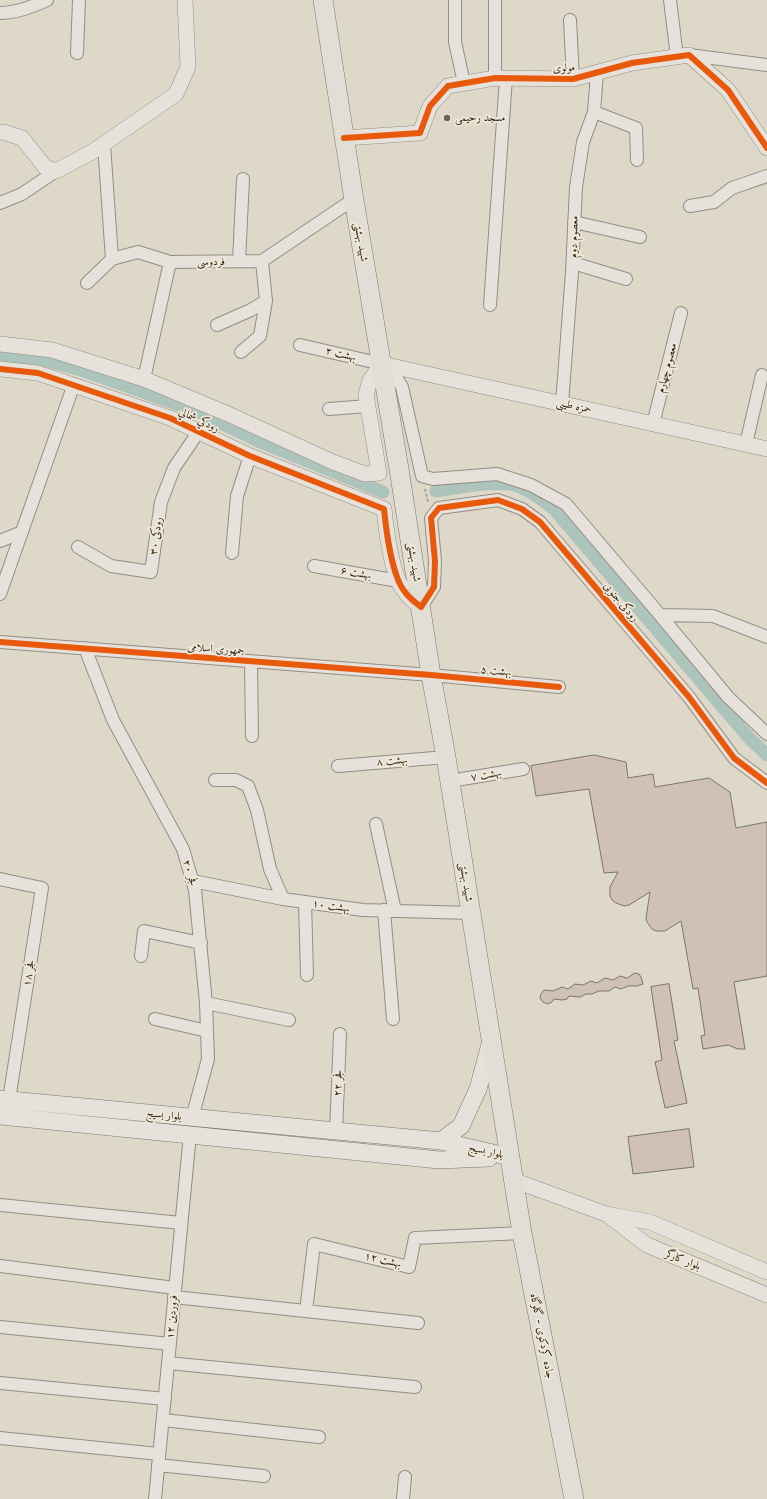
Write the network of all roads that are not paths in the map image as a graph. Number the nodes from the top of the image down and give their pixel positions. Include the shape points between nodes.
1 (47, 0) edge
2 (79, 0) edge
3 (185, 0) edge
4 (323, 0) edge
5 (455, 0) edge
6 (495, 0) edge
7 (670, 0) edge
8 (0, 13) edge
9 (570, 20) dead end
10 (77, 53) dead end
11 (683, 56) junction
12 (767, 65) edge
13 (597, 73) junction
14 (500, 78) junction
15 (573, 79) junction
16 (464, 83) junction
17 (594, 112) junction
18 (0, 132) edge
19 (344, 138) junction
20 (104, 144) junction
21 (767, 148) edge
22 (636, 160) dead end
23 (56, 171) junction
24 (767, 176) edge
25 (243, 179) dead end
26 (354, 199) junction
27 (0, 203) edge
28 (690, 206) dead end
29 (574, 222) junction
30 (640, 237) dead end
31 (112, 259) junction
32 (239, 261) junction
33 (262, 261) junction
34 (170, 262) junction
35 (573, 263) junction
36 (626, 279) dead end
37 (87, 283) dead end
38 (266, 301) junction
39 (490, 305) dead end
40 (682, 313) dead end
41 (217, 325) dead end
42 (0, 344) edge
43 (300, 345) dead end
44 (241, 352) dead end
45 (0, 369) edge
46 (383, 372) junction
47 (762, 375) dead end
48 (144, 379) junction
49 (74, 384) junction
50 (562, 404) junction
51 (368, 406) junction
52 (329, 410) dead end
53 (653, 424) junction
54 (199, 431) junction
55 (746, 444) junction
56 (767, 449) edge
57 (250, 456) junction
58 (22, 532) junction
59 (0, 542) edge
60 (78, 548) dead end
61 (232, 553) dead end
62 (314, 566) dead end
63 (398, 581) junction
64 (0, 594) edge
65 (421, 607) junction
66 (660, 615) junction
67 (767, 637) edge
68 (0, 642) edge
69 (85, 648) junction
70 (251, 661) junction
71 (431, 675) junction
72 (559, 687) dead end
73 (767, 734) edge
74 (252, 736) dead end
75 (446, 757) junction
76 (338, 766) dead end
77 (523, 769) dead end
78 (215, 780) dead end
79 (450, 781) junction
80 (767, 783) edge
81 (376, 824) dead end
82 (0, 879) edge
83 (193, 882) junction
84 (283, 899) junction
85 (305, 902) junction
86 (390, 911) junction
87 (471, 913) junction
88 (201, 943) junction
89 (141, 956) dead end
90 (307, 975) dead end
91 (206, 1003) junction
92 (154, 1019) dead end
93 (393, 1019) dead end
94 (289, 1020) dead end
95 (207, 1031) junction
96 (340, 1034) dead end
97 (491, 1040) junction
98 (5, 1100) edge
99 (0, 1116) edge
100 (191, 1126) junction
101 (336, 1132) junction
102 (441, 1141) junction
103 (512, 1169) junction
104 (0, 1205) edge
105 (606, 1214) junction
106 (181, 1223) junction
107 (522, 1233) junction
108 (0, 1266) edge
109 (767, 1272) edge
110 (175, 1292) junction
111 (767, 1294) edge
112 (306, 1311) junction
113 (418, 1323) dead end
114 (0, 1327) edge
115 (170, 1344) junction
116 (168, 1363) junction
117 (0, 1383) edge
118 (415, 1386) dead end
119 (165, 1399) junction
120 (163, 1420) junction
121 (319, 1437) dead end
122 (0, 1438) edge
123 (159, 1460) junction
124 (264, 1476) dead end
125 (405, 1477) dead end
126 (155, 1499) edge
127 (403, 1499) edge
128 (574, 1499) edge

1 - 8 street via 9,13
2 - 10 street
3 - 20 street via 188,66 176,94
4 - 19 main road, شهید بهشتی
5 - 16 street via 454,42
6 - 14 street
7 - 11 street
9 - 15 street
11 - 12 street
11 - 13 street, مولوی via 632,63
11 - 21 street via 728,90
13 - 15 street, مولوی
13 - 17 street, معصوم دوم
14 - 15 street, مولوی
14 - 16 street, مولوی
14 - 39 street
16 - 19 street, مولوی via 448,86 430,106 420,133
17 - 22 street via 636,128
17 - 29 street, معصوم دوم via 583,142
18 - 23 street via 22,138 45,167
19 - 26 main road, شهید بهشتی
20 - 23 street
20 - 31 street
23 - 27 street via 22,194
24 - 28 street via 732,188 714,202
25 - 32 street
26 - 33 street
26 - 46 main road, شهید بهشتی
29 - 30 street
29 - 35 street, معصوم دوم
31 - 34 street, فردوسی via 138,252
31 - 37 street
32 - 33 street, فردوسی
32 - 34 street, فردوسی
33 - 38 street
34 - 48 street
35 - 36 street
35 - 50 street, معصوم دوم
38 - 41 street
38 - 44 street via 260,336
40 - 53 street, معصوم چهارم
42 - 48 street, رودکي شمالي via 52,350
43 - 46 street, بهشت ۲
45 - 49 street, رودکي شمالي via 38,373
46 - 50 street, حمزه طیبی
46 - 51 street via 370,380 367,387
46 - 65 main road, شهید بهشتی
46 - 66 street, رودکی جنوبی via 396,377 402,387 422,476 433,479 497,474 532,485 566,504
47 - 55 street
48 - 51 street, رودکي شمالي via 365,474 379,473
49 - 54 street, رودکي شمالي
49 - 58 street
50 - 53 street, حمزه طیبی
51 - 52 street
53 - 55 street, حمزه طیبی
54 - 57 street, رودکي شمالي
54 - 60 street, رودکی ۳۰ via 174,468 161,502 151,572 111,566
55 - 56 street, حمزه طیبی
57 - 61 street via 237,496
57 - 63 street, رودکي شمالي via 384,509 390,552
58 - 59 street
58 - 64 street
62 - 63 street, بهشت ۶
63 - 65 street via 404,592
65 - 71 main road, شهید بهشتی
65 - 80 street, رودکی جنوبی via 434,588 435,561 431,518 439,508 498,500 522,509 540,522 689,697 734,758
66 - 67 street via 714,616
66 - 73 street, رودکی جنوبی via 728,698
68 - 69 street, جمهوری اسلامی
69 - 70 street, جمهوری اسلامی
69 - 83 street, فجر ۲۰ via 113,720 183,849
70 - 71 street, جمهوری اسلامی
70 - 74 street
71 - 72 street, بهشت ۵
71 - 75 main road, شهید بهشتی
75 - 76 street, بهشت ۸
75 - 79 main road, شهید بهشتی
77 - 79 street, بهشت ۷
78 - 84 street via 236,780 248,786 257,810 270,869
79 - 87 main road, شهید بهشتی
81 - 86 street
82 - 98 street, فجر ۱۸ via 42,888
83 - 84 street, بهشت ۱۰
83 - 88 street, فجر ۲۰
84 - 85 street, بهشت ۱۰
85 - 86 street, بهشت ۱۰
85 - 90 street
86 - 87 street, بهشت ۱۰
86 - 93 street
87 - 97 main road, شهید بهشتی
88 - 89 street via 144,930
88 - 91 street, فجر ۲۰
91 - 94 street
91 - 95 street, فجر ۲۰
92 - 95 street
95 - 100 street, فجر ۲۰ via 208,1059
96 - 101 street, فجر ۲۲
97 - 102 main road via 478,1089 461,1126
97 - 103 main road, شهید بهشتی
98 - 100 main road, بلوار بسیج
99 - 100 main road, بلوار بسیج
100 - 101 main road, بلوار بسیج
100 - 103 main road, بلوار بسیج
100 - 106 street, ۱۲ فروردین
101 - 102 main road, بلوار بسیج
102 - 103 main road, بلوار بسیج
103 - 105 street, بلوار کارگر
103 - 107 main road, جاده کردکوی - گلوگاه
104 - 106 street
105 - 109 street, بلوار کارگر via 650,1222
105 - 111 street, بلوار کارگر via 647,1245
106 - 110 street, ۱۲ فروردین
107 - 112 street, بهشت ۱۲ via 415,1238 409,1266 314,1244
107 - 128 main road, جاده کردکوی - گلوگاه
108 - 110 street
110 - 112 street
110 - 115 street, ۱۲ فروردین
112 - 113 street
114 - 115 street
115 - 116 street, ۱۲ فروردین
116 - 118 street
116 - 119 street, ۱۲ فروردین
117 - 119 street
119 - 120 street, ۱۲ فروردین
120 - 121 street
120 - 123 street, ۱۲ فروردین
122 - 123 street
123 - 124 street
123 - 126 street, ۱۲ فروردین
125 - 127 street

